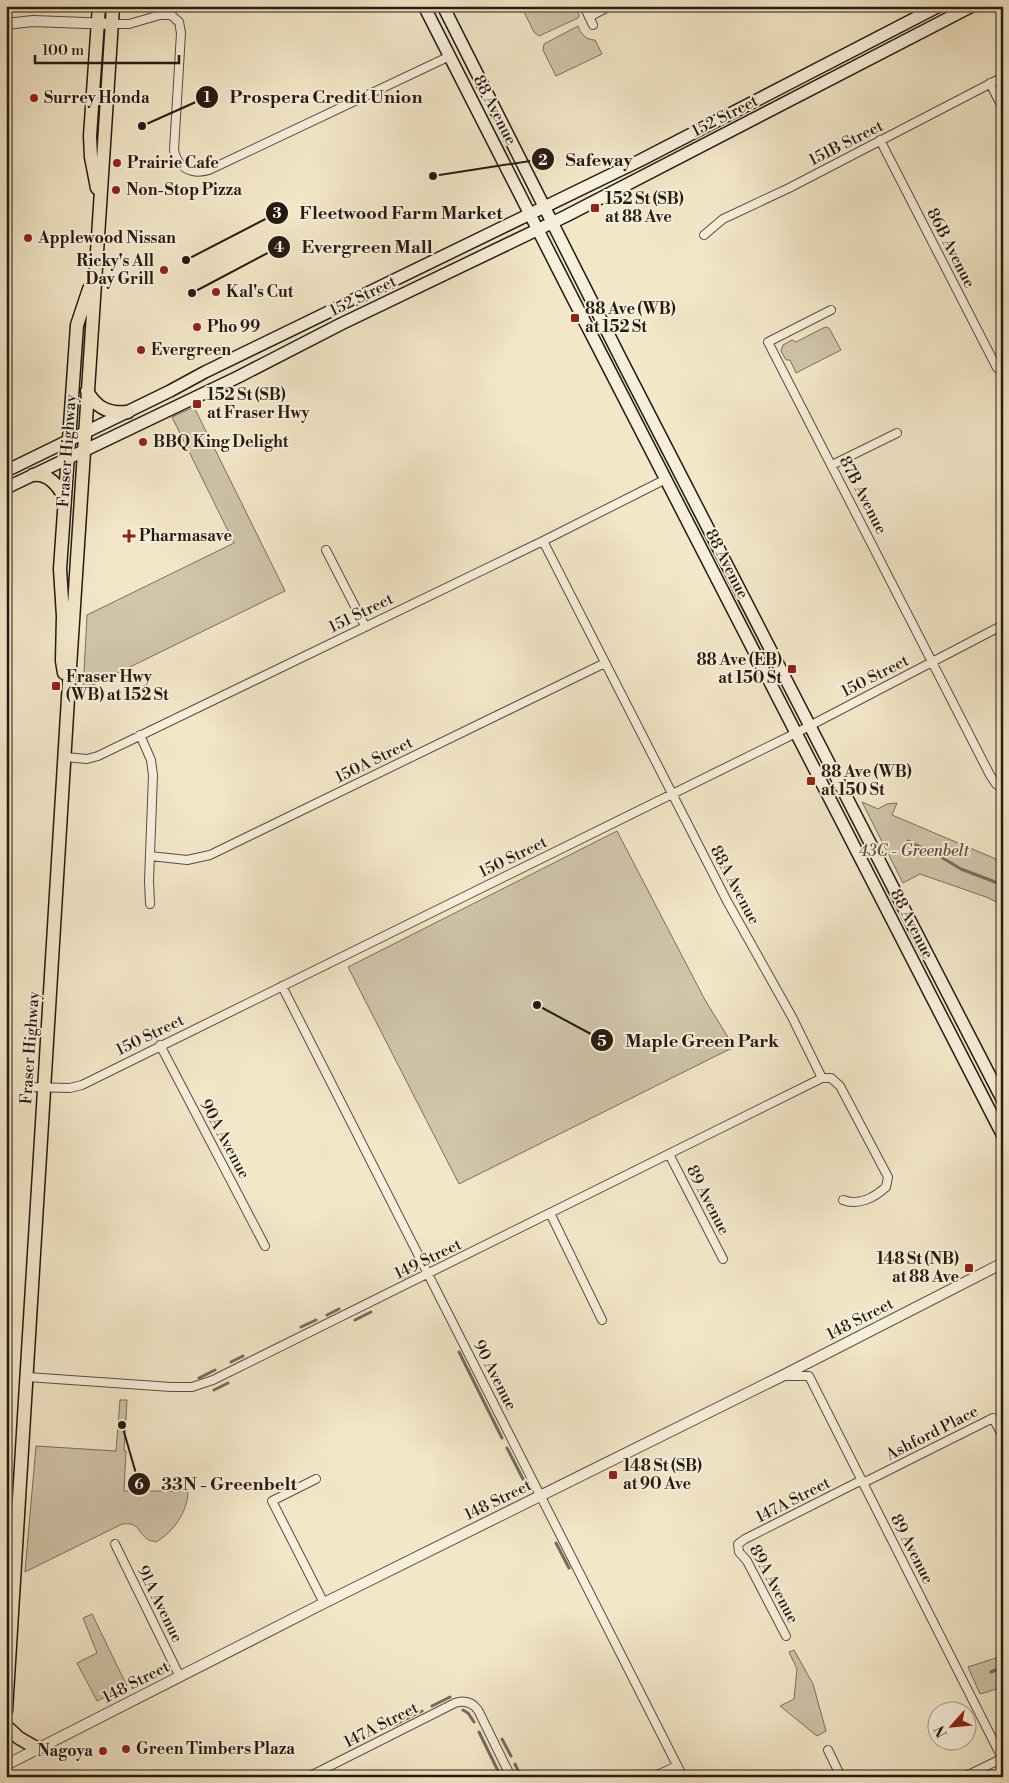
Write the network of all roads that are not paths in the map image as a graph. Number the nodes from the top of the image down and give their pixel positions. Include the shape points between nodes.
1 (99, 6) edge
2 (113, 6) edge
3 (424, 6) edge
4 (443, 6) edge
5 (584, 6) edge
6 (610, 6) edge
7 (939, 6) edge
8 (972, 6) edge
9 (589, 17) junction
10 (98, 23) junction
11 (6, 24) edge
12 (112, 24) junction
13 (593, 25) dead end
14 (450, 56) junction
15 (1003, 77) edge
16 (990, 83) junction
17 (1003, 109) edge
18 (880, 140) junction
19 (100, 206) junction
20 (545, 208) junction
21 (531, 214) junction
22 (552, 222) junction
23 (538, 229) junction
24 (704, 235) dead end
25 (95, 270) junction
26 (831, 310) dead end
27 (997, 368) dead end
28 (87, 391) junction
29 (128, 412) junction
30 (85, 433) junction
31 (897, 433) dead end
32 (69, 441) junction
33 (84, 451) junction
34 (68, 459) junction
35 (832, 465) junction
36 (6, 471) edge
37 (33, 475) junction
38 (666, 479) junction
39 (6, 488) edge
40 (65, 498) junction
41 (542, 541) junction
42 (326, 550) dead end
43 (365, 626) junction
44 (1003, 626) edge
45 (933, 662) junction
46 (605, 663) junction
47 (68, 698) junction
48 (809, 725) junction
49 (796, 733) junction
50 (140, 735) junction
51 (65, 757) junction
52 (1003, 789) edge
53 (672, 794) junction
54 (150, 856) junction
55 (150, 904) dead end
56 (282, 986) junction
57 (160, 1045) junction
58 (822, 1078) junction
59 (29, 1087) dead end
60 (44, 1088) junction
61 (1003, 1101) edge
62 (1003, 1136) edge
63 (669, 1154) junction
64 (843, 1200) dead end
65 (550, 1213) junction
66 (264, 1246) dead end
67 (723, 1259) dead end
68 (1003, 1263) edge
69 (428, 1274) junction
70 (602, 1320) dead end
71 (782, 1376) junction
72 (27, 1378) junction
73 (1003, 1437) edge
74 (316, 1479) dead end
75 (863, 1482) junction
76 (541, 1495) junction
77 (115, 1544) dead end
78 (738, 1544) joint
79 (324, 1603) junction
80 (13, 1608) junction
81 (6, 1628) edge
82 (786, 1636) dead end
83 (180, 1677) junction
84 (6, 1712) edge
85 (6, 1726) edge
86 (38, 1749) junction
87 (828, 1750) dead end
88 (1003, 1758) edge
89 (6, 1765) edge
90 (677, 1766) junction
91 (308, 1777) edge
92 (512, 1777) edge
93 (653, 1777) edge
94 (683, 1777) edge
95 (841, 1777) edge
96 (964, 1777) edge

1 - 10 main road, Fraser Highway
2 - 12 main road, Fraser Highway
3 - 14 main road, 88 Avenue
4 - 20 main road, 88 Avenue
5 - 9 street
6 - 9 street
7 - 20 main road, 152 Street
8 - 22 main road, 152 Street
9 - 13 street
10 - 11 street via 33,21
10 - 12 street
10 - 19 main road, Fraser Highway via 90,136
12 - 14 street via 129,24 160,15 171,15 179,22 174,150 181,164 192,172 209,170
12 - 19 main road, Fraser Highway
14 - 21 main road, 88 Avenue
15 - 16 street, 151B Street
16 - 17 street
16 - 18 street, 151B Street
18 - 24 street, 151B Street via 722,219
18 - 27 street, 86B Avenue
19 - 25 main road, Fraser Highway
20 - 21 main road, 152 Street
20 - 22 main road, 88 Avenue
21 - 23 main road, 88 Avenue
21 - 29 main road, 152 Street
22 - 23 main road, 152 Street
22 - 48 main road, 88 Avenue
23 - 33 main road, 152 Street
23 - 38 main road, 88 Avenue
25 - 28 main road, Fraser Highway
25 - 32 main road, Fraser Highway via 77,325
26 - 35 street, 87B Avenue via 768,342
28 - 29 main road via 105,410
28 - 30 main road, Fraser Highway
29 - 30 main road, 152 Street
30 - 32 main road, 152 Street
30 - 33 main road, Fraser Highway
31 - 35 street
32 - 34 main road, Fraser Highway
32 - 36 main road, 152 Street
33 - 34 main road, 152 Street
33 - 47 main road, Fraser Highway
34 - 37 main road, 152 Street
34 - 40 main road, Fraser Highway
35 - 45 street, 87B Avenue
37 - 39 main road, 152 Street
37 - 40 main road via 52,481
38 - 41 street, 151 Street
38 - 49 main road, 88 Avenue
40 - 47 main road, Fraser Highway via 60,569 62,661
41 - 43 street, 151 Street
41 - 46 street, 88A Avenue
42 - 43 street
43 - 50 street, 151 Street
44 - 45 street, 150 Street
45 - 48 street, 150 Street
45 - 52 street, 87B Avenue via 990,775
46 - 53 street, 88A Avenue
46 - 54 street, 150A Street via 210,855 187,860
47 - 51 main road, Fraser Highway
48 - 49 street, 150 Street
48 - 61 main road, 88 Avenue
49 - 53 street, 150 Street
49 - 62 main road, 88 Avenue
50 - 51 street, 151 Street via 92,758
50 - 54 street via 153,775
51 - 60 main road, Fraser Highway
53 - 56 street, 150 Street
53 - 58 street, 88A Avenue
54 - 55 street
56 - 57 street, 150 Street
56 - 69 street, 90 Avenue
57 - 60 street, 150 Street via 75,1088
57 - 66 street, 90A Avenue
58 - 63 street, 149 Street
58 - 64 street via 831,1078 840,1086 888,1177 886,1187 870,1197 854,1203
59 - 60 street, 150 Street
60 - 72 main road, Fraser Highway
63 - 65 street, 149 Street
63 - 67 street, 89 Avenue
65 - 69 street, 149 Street
65 - 70 street
68 - 71 street, 148 Street
69 - 72 street, 149 Street via 198,1385 171,1387
69 - 76 street, 90 Avenue
71 - 75 street, 89 Avenue via 809,1376
71 - 76 street, 148 Street
72 - 80 main road, Fraser Highway
73 - 75 street, Ashford Place via 993,1418
74 - 79 street via 272,1501
75 - 78 street, 147A Street
75 - 88 street, 89 Avenue
76 - 79 street, 148 Street
76 - 90 street, 90 Avenue
77 - 83 street, 91A Avenue
78 - 82 street, 89A Avenue via 739,1552 747,1561
79 - 83 street, 148 Street
80 - 81 main road, Fraser Highway
80 - 84 main road, Fraser Highway
83 - 86 street, 148 Street
85 - 86 main road
86 - 89 street, 148 Street
87 - 95 street
88 - 96 street
90 - 93 street
90 - 94 street, 90 Avenue
91 - 92 street, 147A Street via 454,1703 467,1701 478,1710

